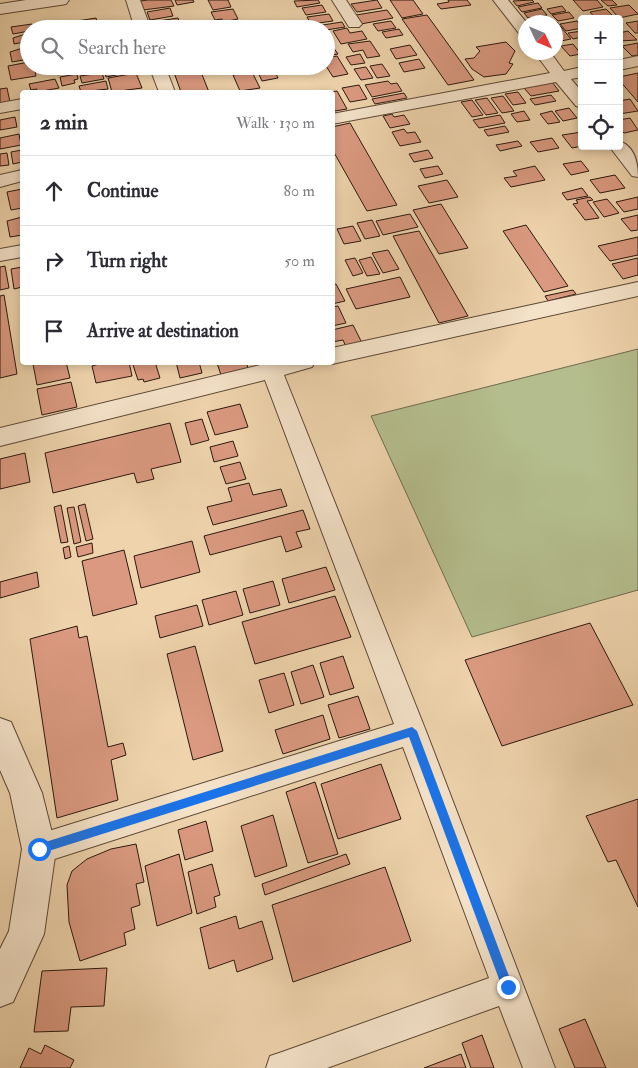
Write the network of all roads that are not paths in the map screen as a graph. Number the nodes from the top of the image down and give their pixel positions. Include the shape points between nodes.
1 (60, 0) edge
2 (133, 0) edge
3 (340, 0) edge
4 (500, 0) edge
5 (0, 9) edge
6 (140, 20) edge
7 (518, 23) edge
8 (354, 24) dead end
9 (547, 60) edge
10 (638, 61) edge
11 (623, 64) edge
12 (578, 73) edge
13 (161, 75) edge
14 (559, 76) junction
15 (166, 90) edge
16 (578, 98) edge
17 (20, 104) edge
18 (0, 108) edge
19 (335, 118) edge
20 (620, 150) edge
21 (638, 172) edge
22 (20, 176) edge
23 (0, 180) edge
24 (20, 250) edge
25 (0, 255) edge
26 (638, 289) edge
27 (335, 355) edge
28 (270, 366) edge
29 (0, 437) edge
30 (412, 731) junction
31 (0, 733) edge
32 (39, 849) junction
33 (508, 987) junction
34 (0, 989) edge
35 (282, 1068) edge
36 (539, 1068) edge

1 - 5 street
2 - 6 street
3 - 8 street
4 - 7 street
9 - 14 street
10 - 11 street
12 - 14 street
13 - 15 street
14 - 16 street
14 - 19 street
17 - 18 street
20 - 21 street
22 - 23 street
24 - 25 street
26 - 27 street
28 - 29 street
28 - 30 street
30 - 32 street
30 - 33 street
31 - 32 street via 26,792
32 - 34 street via 26,934
33 - 35 street
33 - 36 street

